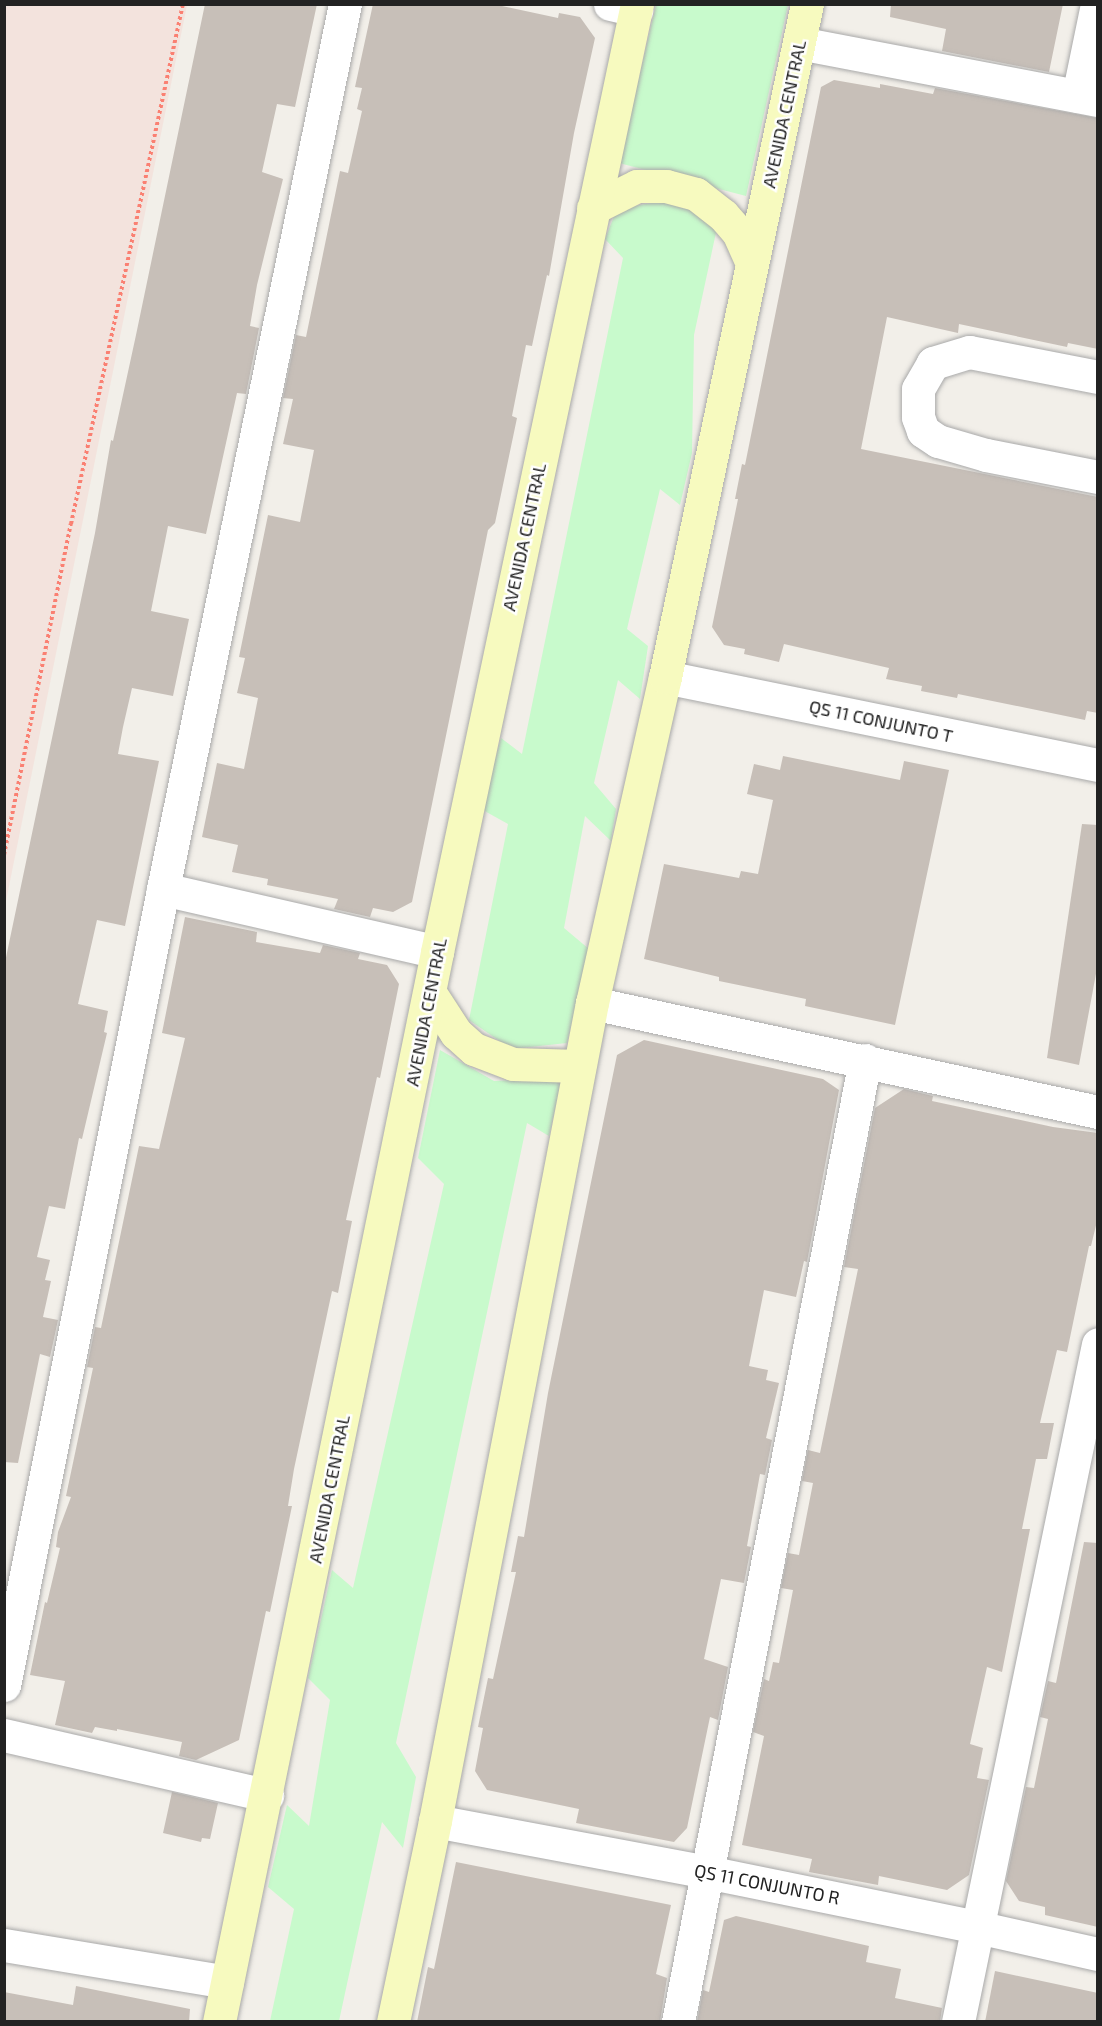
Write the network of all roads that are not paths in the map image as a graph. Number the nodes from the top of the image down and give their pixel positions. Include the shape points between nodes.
1 (345, 4) edge
2 (807, 4) edge
3 (1097, 4) edge
4 (628, 6) edge
5 (799, 43) junction
6 (1088, 98) edge
7 (593, 208) junction
8 (752, 263) junction
9 (1098, 377) edge
10 (1098, 477) edge
11 (665, 676) junction
12 (1098, 765) edge
13 (163, 889) junction
14 (437, 952) junction
15 (430, 993) junction
16 (592, 1003) junction
17 (865, 1060) junction
18 (579, 1066) junction
19 (1098, 1112) edge
20 (1098, 1344) edge
21 (4, 1685) edge
22 (4, 1735) edge
23 (267, 1796) junction
24 (435, 1821) junction
25 (706, 1872) junction
26 (977, 1926) junction
27 (4, 1945) edge
28 (1098, 1954) edge
29 (227, 1982) junction
30 (219, 2022) edge
31 (393, 2022) edge
32 (678, 2022) edge
33 (958, 2022) edge

1 - 13 street
2 - 5 street, AVENIDA CENTRAL
3 - 6 street
4 - 7 street, AVENIDA CENTRAL
5 - 6 street
5 - 8 street, AVENIDA CENTRAL
7 - 8 street via 637,186 666,186 696,194 738,232
7 - 14 street, AVENIDA CENTRAL
8 - 11 street, AVENIDA CENTRAL
9 - 10 street via 969,352 933,363 918,389 918,417 923,431 938,441 986,455
11 - 12 street, QS 11 CONJUNTO T
11 - 16 street, AVENIDA CENTRAL
13 - 14 street
13 - 21 street
14 - 15 street, AVENIDA CENTRAL
15 - 18 street via 456,1034 474,1049 513,1064
15 - 23 street, AVENIDA CENTRAL
16 - 17 street
16 - 18 street, AVENIDA CENTRAL
17 - 19 street
17 - 25 street
18 - 24 street, AVENIDA CENTRAL
20 - 26 street
22 - 23 street
23 - 29 street, AVENIDA CENTRAL
24 - 25 street, QS 11 CONJUNTO R
24 - 31 street, AVENIDA CENTRAL
25 - 26 street, QS 11 CONJUNTO R
25 - 32 street
26 - 28 street, QS 11 CONJUNTO R
26 - 33 street
27 - 29 street
29 - 30 street, AVENIDA CENTRAL

